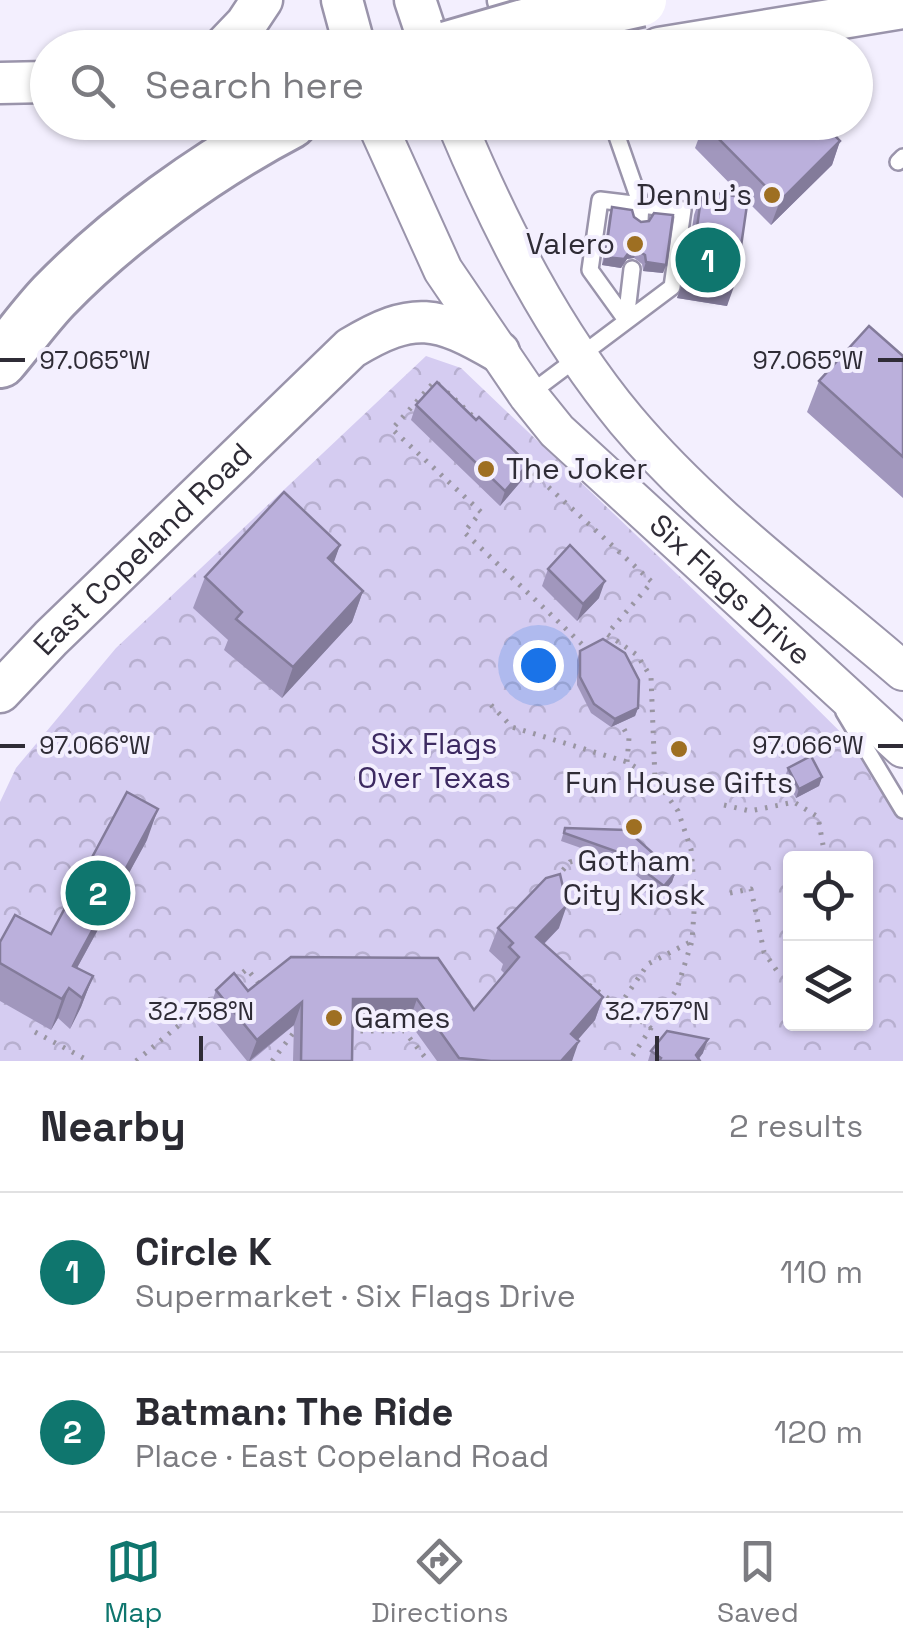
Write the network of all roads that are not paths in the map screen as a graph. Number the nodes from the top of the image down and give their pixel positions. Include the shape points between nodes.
1 (262, 0) edge
2 (342, 0) edge
3 (416, 0) edge
4 (508, 0) edge
5 (640, 0) edge
6 (903, 8) edge
7 (240, 30) edge
8 (350, 30) edge
9 (425, 30) edge
10 (510, 30) edge
11 (550, 30) edge
12 (769, 30) edge
13 (30, 82) edge
14 (0, 83) edge
15 (255, 140) edge
16 (384, 140) edge
17 (464, 140) edge
18 (618, 140) edge
19 (640, 212) junction
20 (632, 269) dead end
21 (626, 320) junction
22 (499, 352) junction
23 (578, 356) junction
24 (0, 361) edge
25 (528, 396) junction
26 (903, 672) edge
27 (822, 674) junction
28 (0, 692) edge
29 (903, 748) edge
30 (903, 810) edge

1 - 7 main road
2 - 8 main road
3 - 9 main road
4 - 11 main road
5 - 10 highway, bridge
6 - 12 main road
13 - 14 main road
15 - 24 highway via 131,228 54,296
16 - 22 street, Six Flags Drive via 443,270
17 - 23 street, Six Flags Drive via 508,235
18 - 19 lane
19 - 21 lane via 600,200 590,270
19 - 21 lane via 682,210 672,287
20 - 21 lane
21 - 23 lane
22 - 25 street, Six Flags Drive
22 - 28 main road, East Copeland Road via 462,330 427,320 383,329 351,348
23 - 25 lane
23 - 26 street, Six Flags Drive via 627,421 721,517
25 - 27 street, Six Flags Drive via 633,503
27 - 29 street, Six Flags Drive
27 - 30 lane

